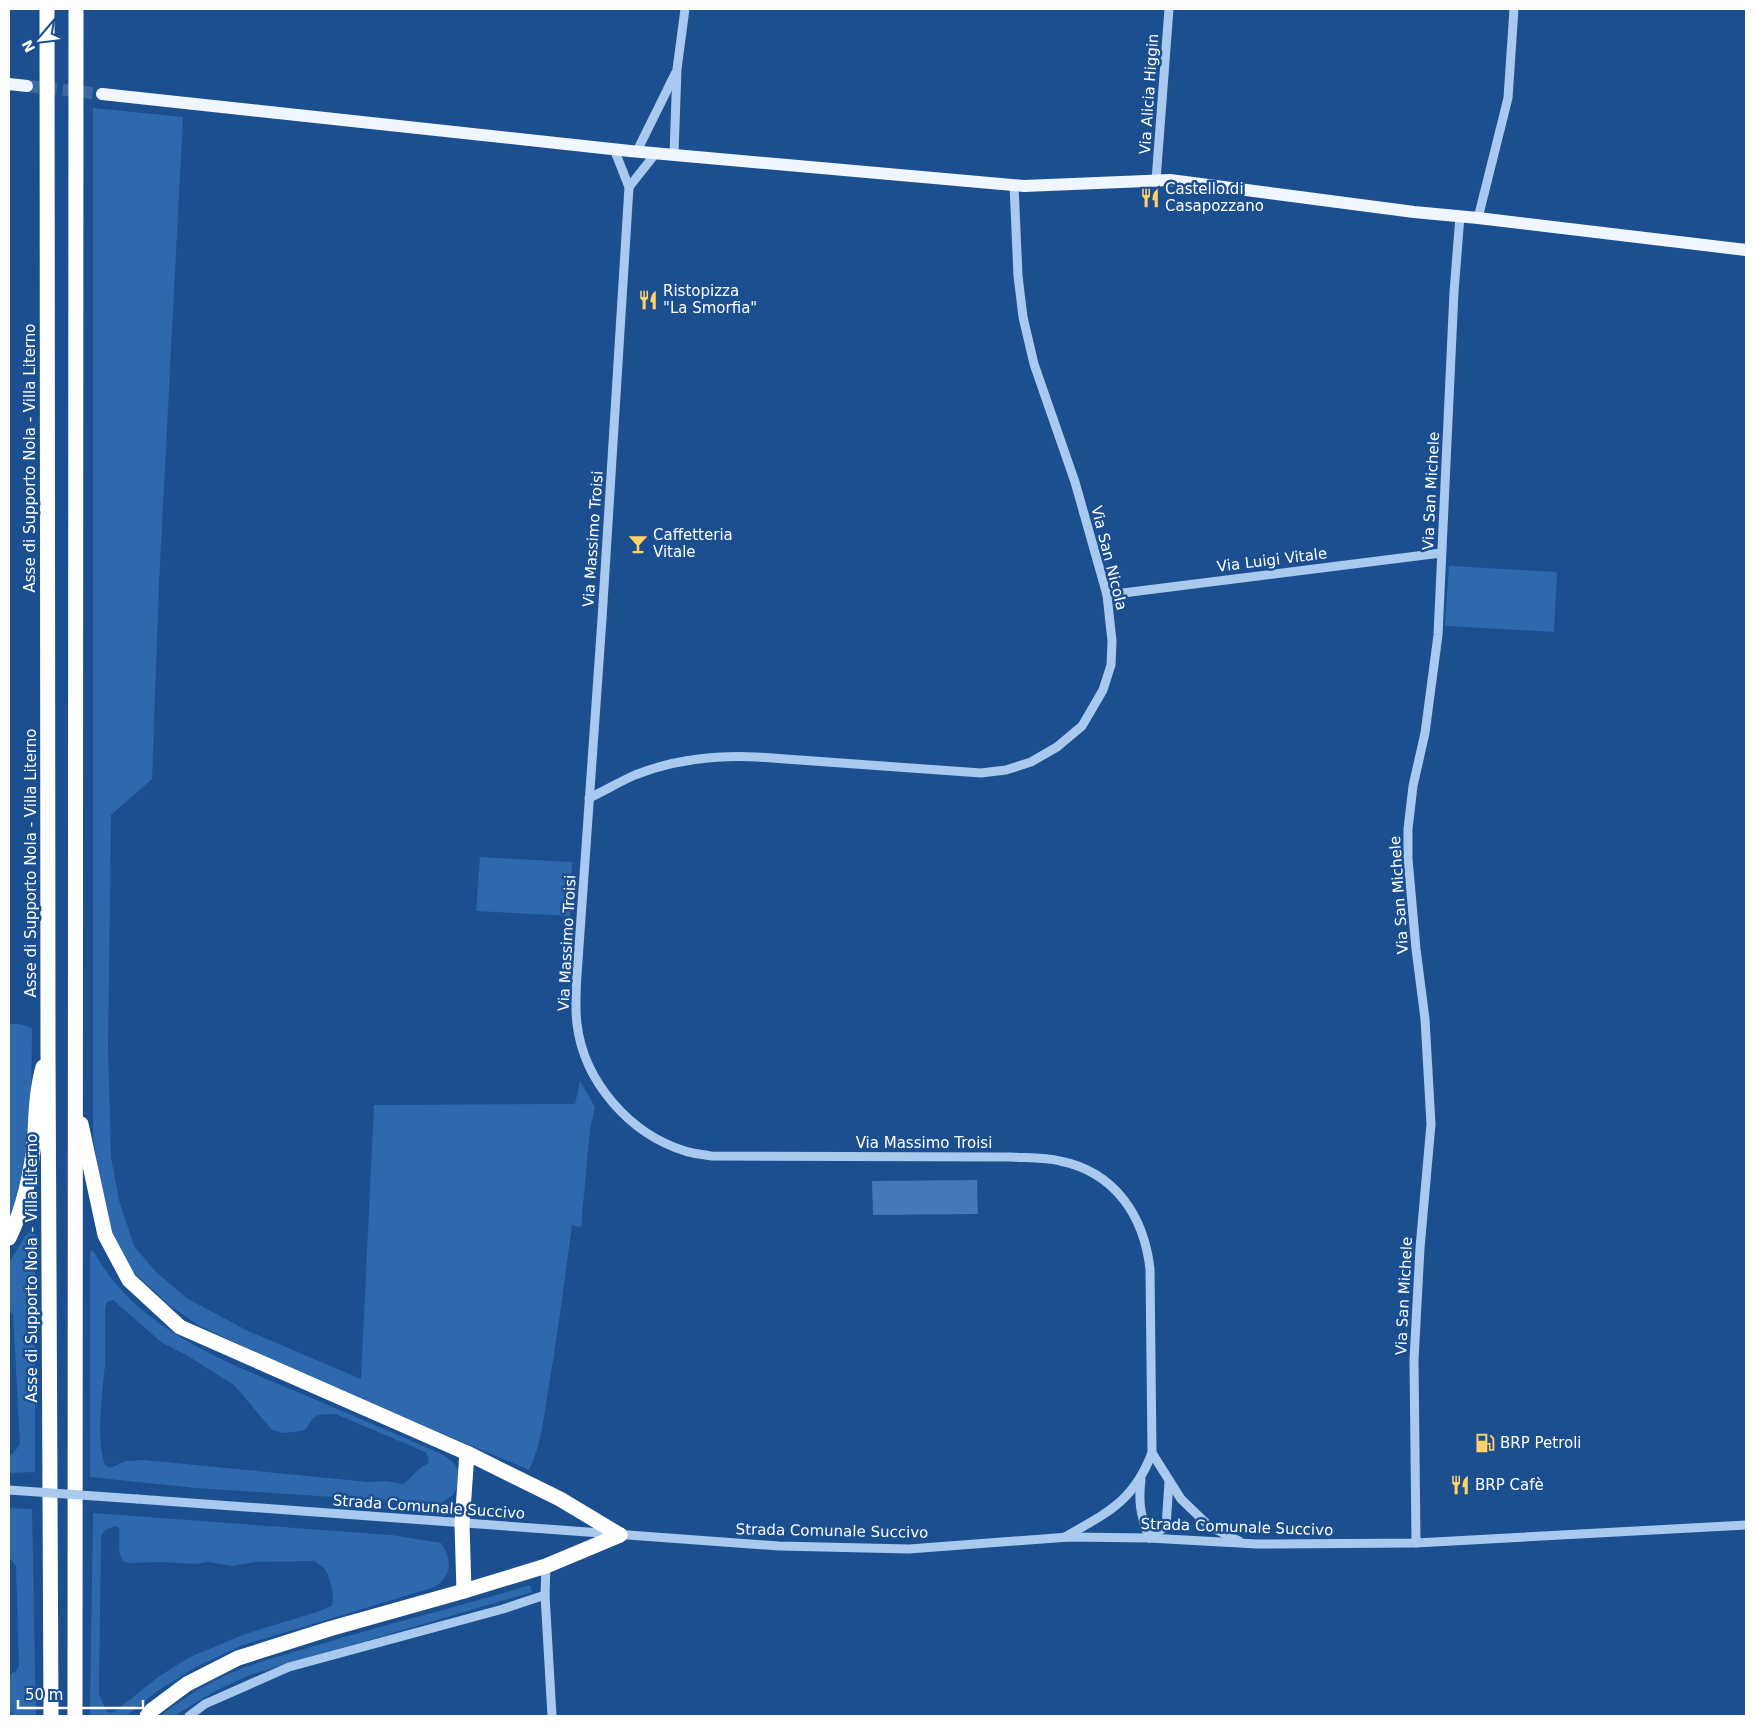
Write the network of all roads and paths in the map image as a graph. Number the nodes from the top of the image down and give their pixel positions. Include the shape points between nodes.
1 (47, 9) edge
2 (76, 9) edge
3 (685, 9) edge
4 (1169, 9) edge
5 (1514, 9) edge
6 (677, 69) junction
7 (9, 84) edge
8 (27, 86) tunnel mouth
9 (102, 94) tunnel mouth
10 (614, 149) junction
11 (637, 151) junction
12 (656, 153) junction
13 (674, 154) junction
14 (1156, 180) junction
15 (1014, 185) junction
16 (629, 187) junction
17 (1460, 216) junction
18 (1478, 218) junction
19 (1746, 250) edge
20 (1441, 553) junction
21 (1107, 595) junction
22 (589, 798) junction
23 (48, 1049) junction
24 (75, 1092) junction
25 (9, 1238) edge
26 (467, 1453) junction
27 (1152, 1453) junction
28 (1141, 1476) junction
29 (1169, 1481) junction
30 (9, 1490) edge
31 (462, 1524) junction
32 (1746, 1525) edge
33 (620, 1535) junction
34 (1065, 1537) junction
35 (1148, 1538) junction
36 (1416, 1543) junction
37 (1244, 1544) junction
38 (546, 1566) junction
39 (464, 1591) junction
40 (545, 1595) junction
41 (52, 1716) edge
42 (75, 1716) edge
43 (147, 1716) edge
44 (189, 1716) edge
45 (552, 1716) edge

1 - 23 highway, Asse di Supporto Nola - Villa Literno
2 - 24 highway
3 - 6 street
4 - 14 street, Via Alicia Higgin
5 - 18 street via 1508,98
6 - 11 street
6 - 13 street
7 - 8 main road
9 - 10 main road
10 - 11 main road
10 - 16 street, Via Massimo Troisi
11 - 12 main road
12 - 13 main road
12 - 16 street
13 - 15 main road
14 - 15 main road
14 - 17 main road
15 - 21 street, Via San Nicola via 1018,276 1034,364 1075,482
16 - 22 street, Via Massimo Troisi
17 - 18 main road
17 - 20 street, Via San Michele
18 - 19 main road
20 - 21 street, Via Luigi Vitale
20 - 36 street, Via San Michele via 1438,635 1408,829 1431,1124 1414,1360
21 - 22 street, Via San Nicola via 1111,665 1103,690 1082,726 1057,747 1031,762 982,773 722,756 662,766 634,775
22 - 27 street, Via Massimo Troisi via 577,975 577,1025 583,1050 606,1094 642,1130 686,1151 711,1156 1060,1160 1087,1169 1105,1180 1132,1211 1148,1249
23 - 25 highway via 38,1089 28,1183
23 - 41 highway, Asse di Supporto Nola - Villa Literno
24 - 26 highway via 105,1235 129,1280 180,1327
24 - 42 highway
26 - 31 highway
26 - 33 highway via 560,1499
27 - 28 street, Via Massimo Troisi
27 - 29 street
28 - 34 street, Via Massimo Troisi via 1118,1505
28 - 35 street, Via Massimo Troisi via 1140,1514
29 - 35 street via 1166,1526
29 - 37 street via 1181,1499 1209,1526
30 - 31 street, Strada Comunale Succivo, bridge
31 - 33 street, Strada Comunale Succivo
31 - 39 highway
32 - 36 street, Strada Comunale Succivo
33 - 34 street, Strada Comunale Succivo via 779,1546 909,1549
33 - 38 highway
34 - 35 street, Strada Comunale Succivo
35 - 37 street, Strada Comunale Succivo
36 - 37 street, Strada Comunale Succivo
38 - 39 highway
38 - 40 street
39 - 43 highway via 329,1628 238,1658 187,1684
40 - 44 street via 289,1667 205,1704
40 - 45 street

